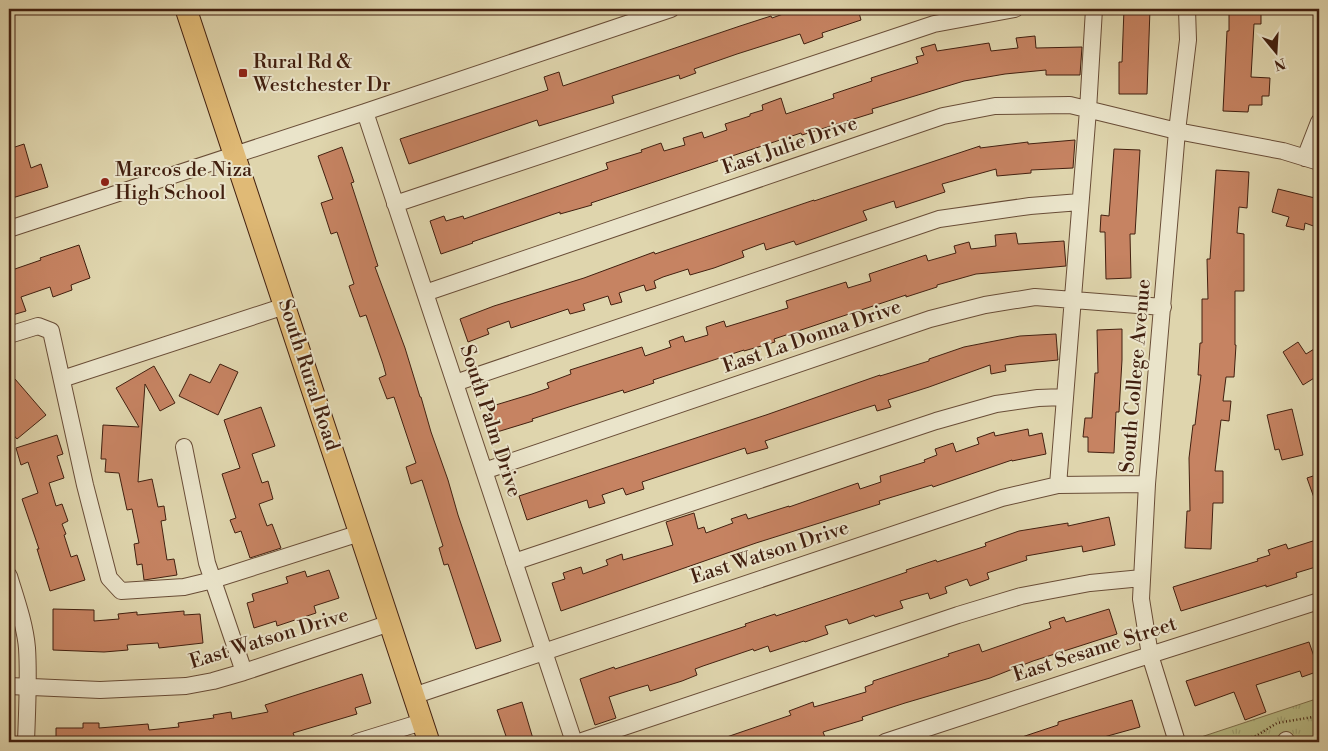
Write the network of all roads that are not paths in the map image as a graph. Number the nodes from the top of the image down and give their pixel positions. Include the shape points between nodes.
1 (186, 9) edge
2 (671, 9) edge
3 (1015, 9) edge
4 (1094, 9) edge
5 (1187, 9) edge
6 (649, 12) edge
7 (1088, 110) junction
8 (365, 112) junction
9 (1319, 122) edge
10 (1178, 131) junction
11 (235, 155) junction
12 (1312, 160) edge
13 (1080, 202) junction
14 (395, 204) junction
15 (9, 228) edge
16 (425, 293) junction
17 (1072, 300) junction
18 (284, 306) junction
19 (1163, 307) junction
20 (9, 335) edge
21 (62, 379) junction
22 (455, 383) junction
23 (1065, 397) junction
24 (184, 447) dead end
25 (484, 471) junction
26 (1147, 484) junction
27 (1058, 486) junction
28 (360, 533) junction
29 (514, 562) junction
30 (9, 576) edge
31 (1142, 578) junction
32 (213, 580) junction
33 (1319, 601) edge
34 (390, 623) junction
35 (544, 651) junction
36 (1150, 655) junction
37 (244, 672) junction
38 (9, 686) edge
39 (28, 687) junction
40 (413, 696) junction
41 (422, 722) junction
42 (26, 742) edge
43 (357, 742) edge
44 (428, 742) edge
45 (574, 742) edge
46 (579, 742) edge
47 (885, 742) edge
48 (1177, 742) edge

1 - 11 main road, South Rural Road
2 - 6 street
3 - 14 street via 934,24
4 - 7 street
5 - 10 street, South College Avenue via 1188,40
6 - 8 street
7 - 10 street, East Julie Drive
7 - 13 street
7 - 16 street, East Julie Drive via 1070,106 995,106 943,116
8 - 11 street
8 - 14 street, South Palm Drive
9 - 12 street
10 - 12 street, East Julie Drive via 1283,151
10 - 19 street, South College Avenue
11 - 15 street
11 - 18 main road, South Rural Road
13 - 17 street
13 - 22 street via 939,219
14 - 16 street, South Palm Drive
16 - 22 street, South Palm Drive
17 - 19 street, East La Donna Drive
17 - 23 street
17 - 25 street, East La Donna Drive via 1036,297 985,305 930,319
18 - 21 street
18 - 28 main road, South Rural Road
19 - 26 street, South College Avenue
20 - 21 street via 38,326 51,331
21 - 32 street via 109,578 122,591 184,587
22 - 25 street, South Palm Drive
23 - 27 street
23 - 29 street via 996,404 936,421
24 - 32 street via 202,543
25 - 29 street, South Palm Drive
26 - 27 street, East Watson Drive
26 - 31 street, South College Avenue
27 - 35 street, East Watson Drive via 1002,498
28 - 32 street
28 - 34 main road, South Rural Road
29 - 35 street, South Palm Drive
30 - 39 street via 27,646
31 - 36 street, South College Avenue via 1141,599
31 - 46 street via 1090,583 1021,596
32 - 37 street
33 - 36 street, East Sesame Street
34 - 37 street, East Watson Drive
34 - 40 main road, South Rural Road
35 - 40 street, East Watson Drive
35 - 45 street, South Palm Drive
36 - 47 street, East Sesame Street
36 - 48 street, South College Avenue
37 - 39 street, East Watson Drive via 204,682 156,688
38 - 39 street, East Watson Drive
39 - 42 street
40 - 41 main road, South Rural Road
41 - 43 street
41 - 44 main road, South Rural Road

